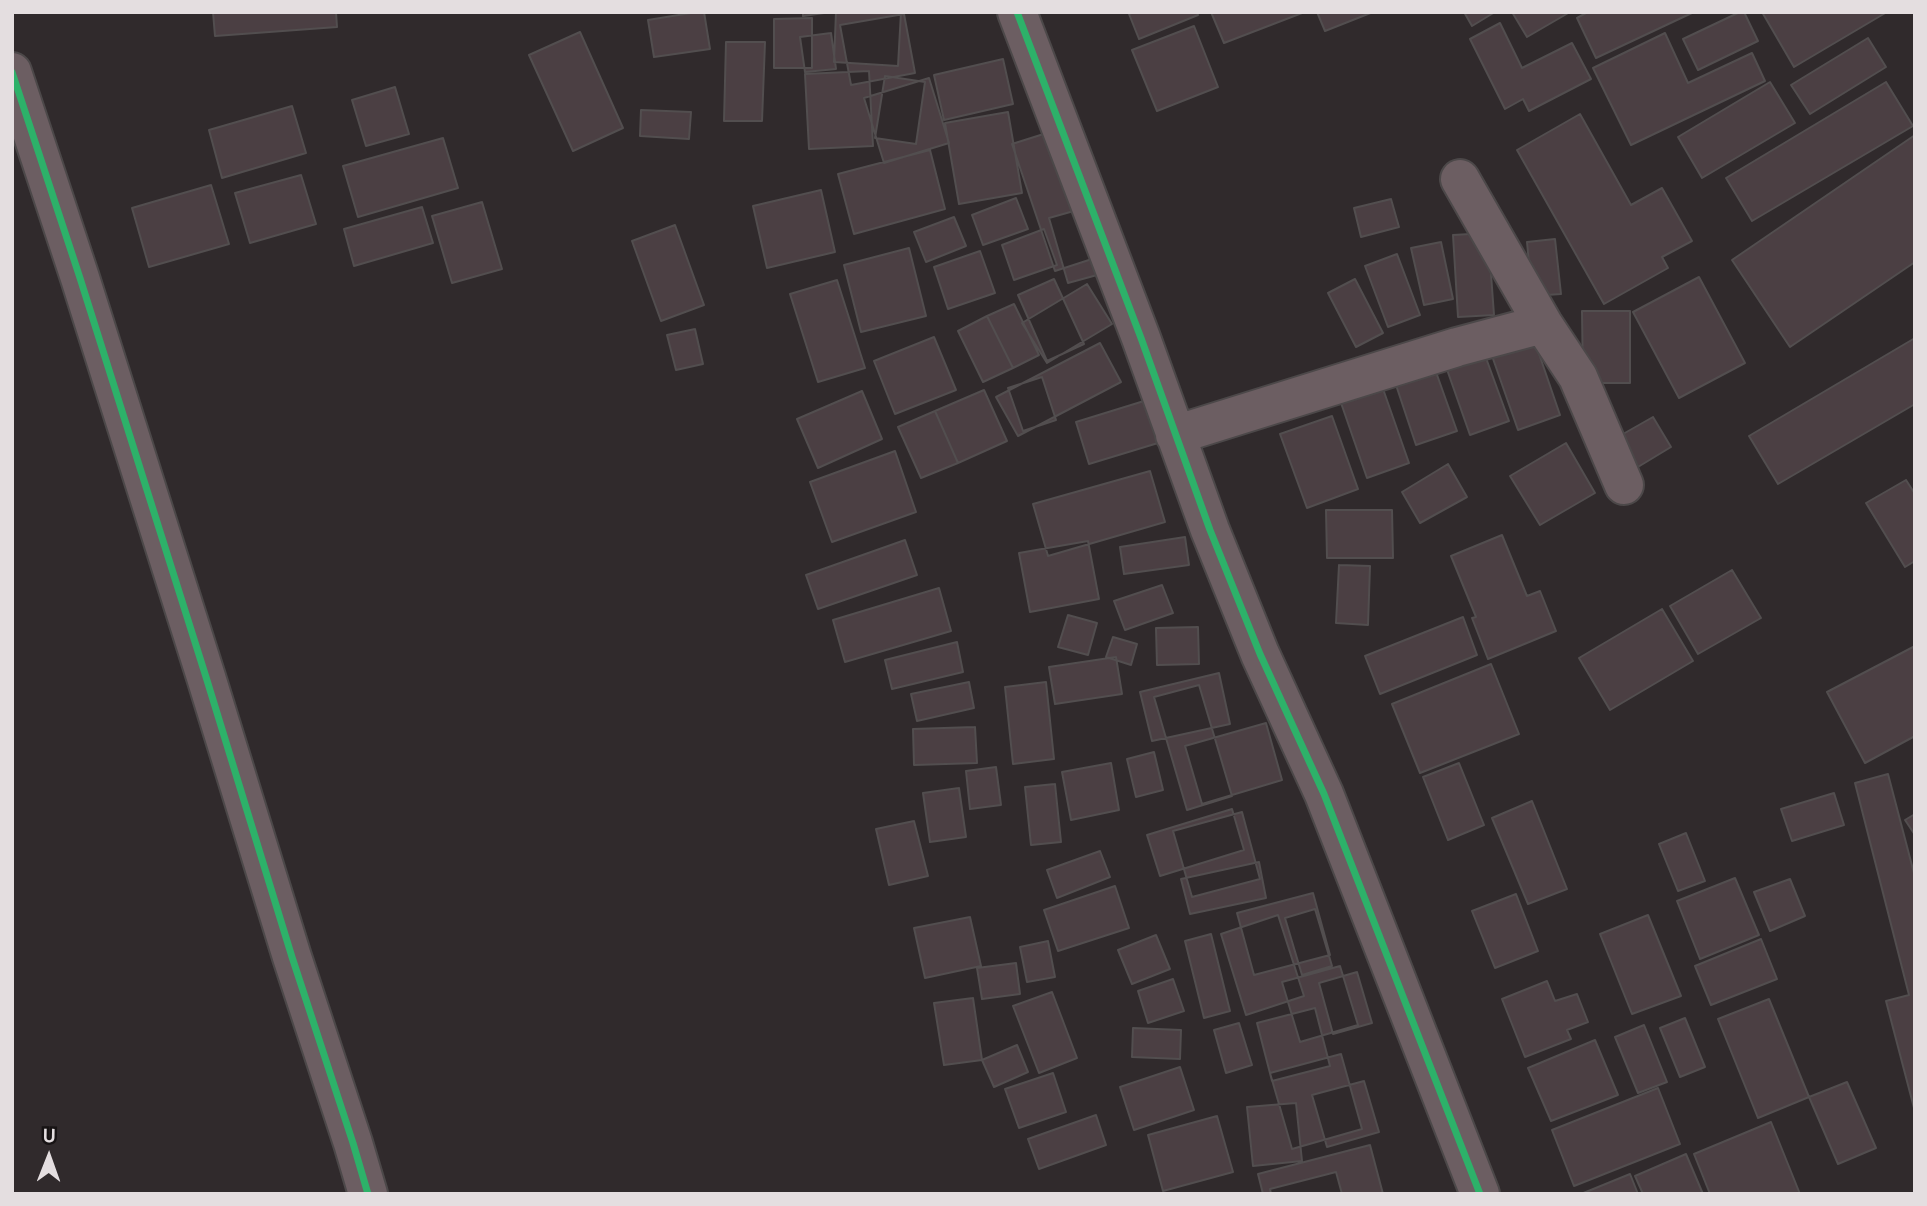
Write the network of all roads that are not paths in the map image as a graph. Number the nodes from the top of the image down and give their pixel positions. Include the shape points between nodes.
1 (1017, 12) edge
2 (12, 72) edge
3 (1460, 179) dead end
4 (1543, 324) junction
5 (1175, 435) junction
6 (1624, 485) dead end
7 (368, 1194) edge
8 (1480, 1194) edge

1 - 5 street
2 - 7 street
3 - 4 street
4 - 5 street
4 - 6 street via 1578,377
5 - 8 street via 1260,654 1324,794

